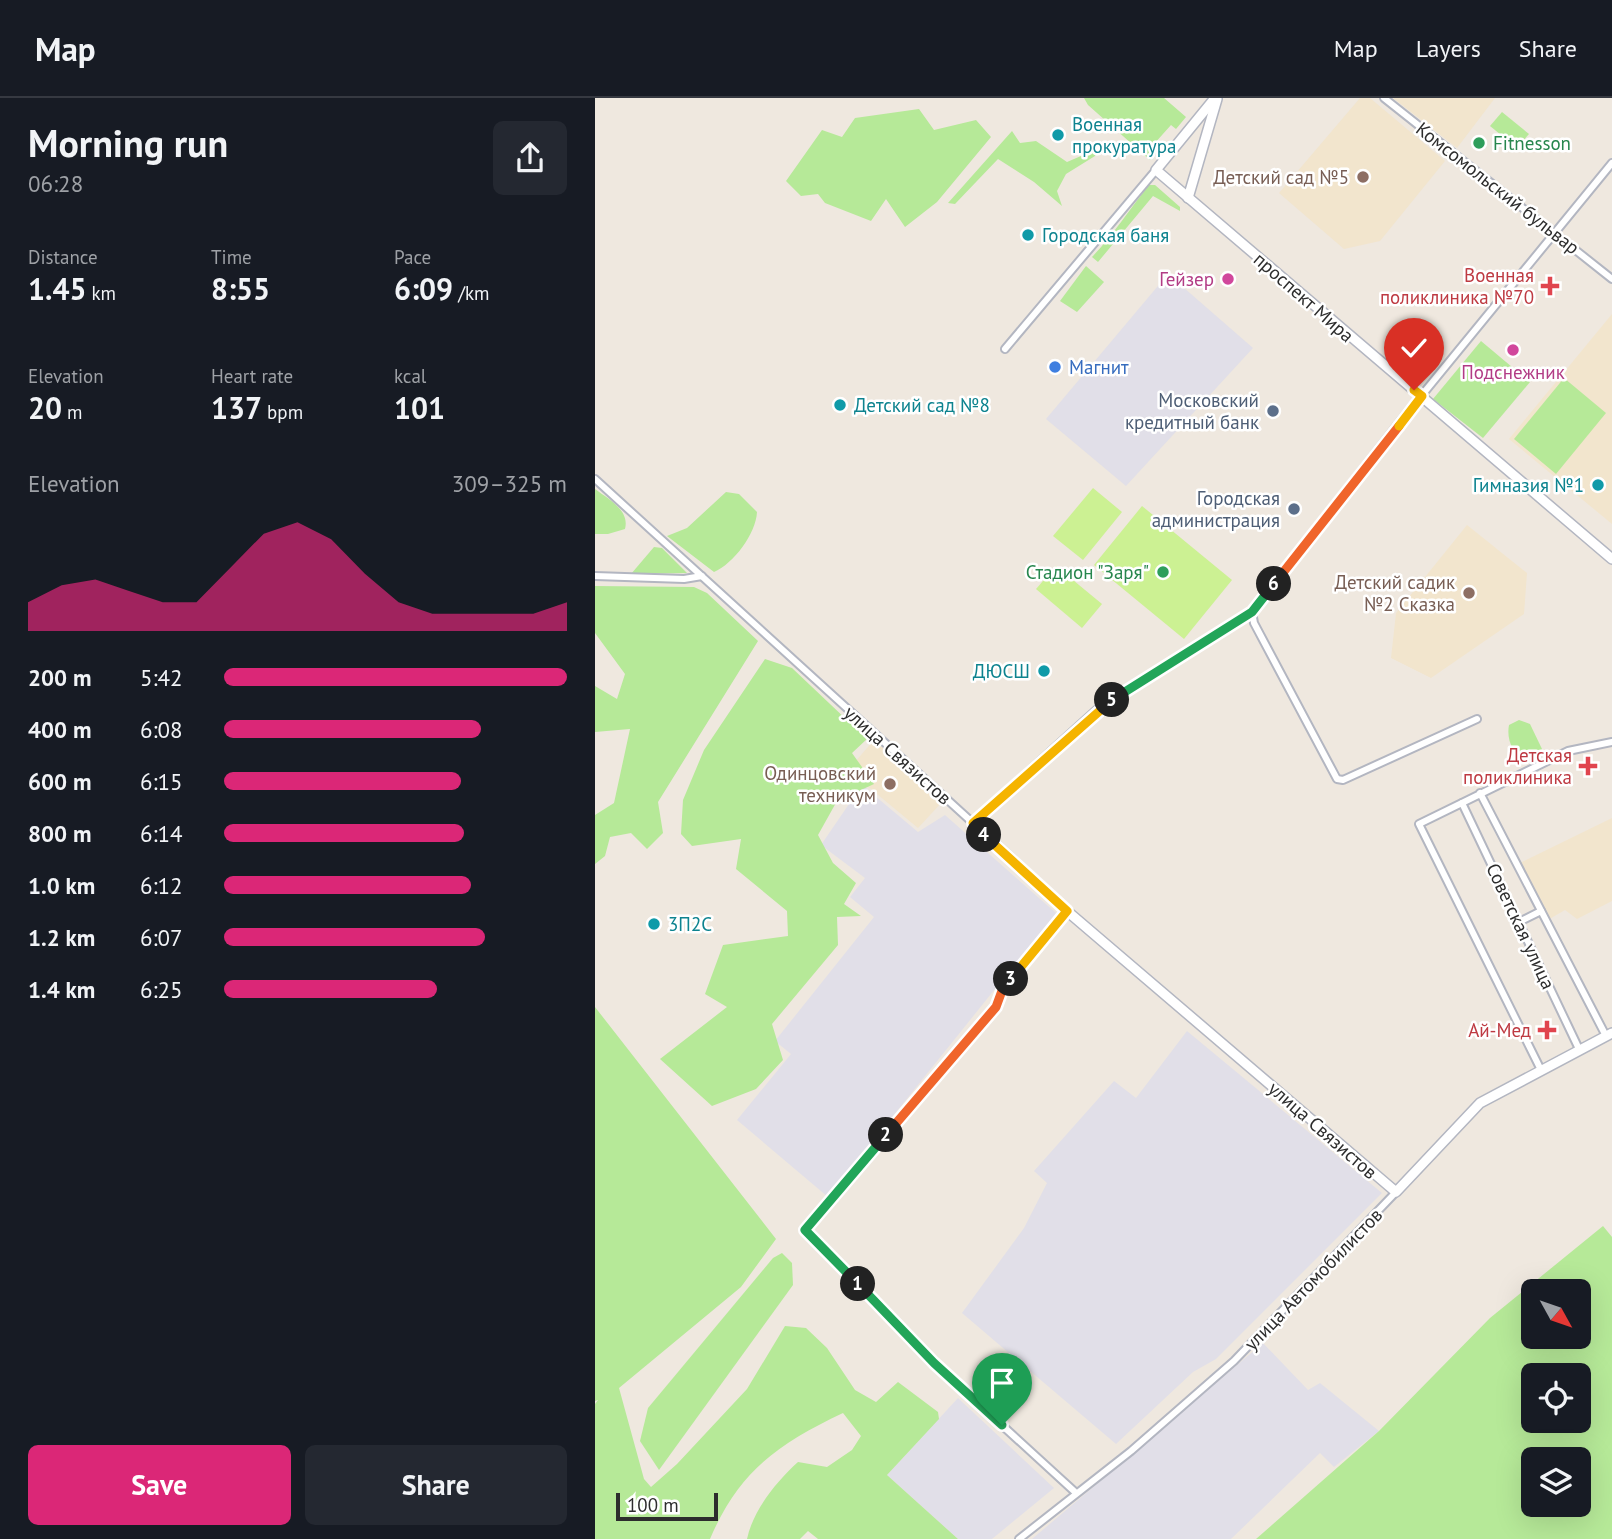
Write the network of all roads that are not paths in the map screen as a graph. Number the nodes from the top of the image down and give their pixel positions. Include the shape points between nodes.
1 (1216, 98) edge
2 (1384, 98) edge
3 (1198, 120) junction
4 (1209, 129) junction
5 (1612, 163) edge
6 (1156, 170) junction
7 (1188, 198) junction
8 (1555, 233) junction
9 (1612, 279) edge
10 (1005, 349) dead end
11 (1422, 396) junction
12 (595, 479) edge
13 (1612, 559) edge
14 (595, 576) edge
15 (702, 576) junction
16 (1252, 612) junction
17 (1477, 719) dead end
18 (1612, 742) edge
19 (1480, 793) junction
20 (1462, 803) junction
21 (973, 823) junction
22 (1067, 911) junction
23 (1541, 911) junction
24 (1519, 922) junction
25 (1609, 1034) edge
26 (1579, 1049) junction
27 (1541, 1070) junction
28 (1396, 1192) junction
29 (1075, 1492) junction
30 (1019, 1539) edge

1 - 3 street
1 - 4 street
2 - 8 street, Комсомольский бульвар
3 - 4 street
3 - 6 street
4 - 7 street
5 - 8 street
6 - 7 street, проспект Мира
6 - 10 street
7 - 11 street, проспект Мира
8 - 9 street, Комсомольский бульвар
8 - 11 street
11 - 13 street, проспект Мира
11 - 16 street
12 - 15 street, улица Связистов
14 - 15 street
15 - 21 street, улица Связистов
16 - 17 street via 1337,779
16 - 21 street via 1100,708
18 - 19 street via 1568,751
19 - 20 street
19 - 23 street
20 - 24 street, Советская улица
20 - 27 street via 1419,824
21 - 22 street, улица Связистов
22 - 28 street, улица Связистов
22 - 29 street via 1003,988 988,1017 805,1230 934,1363
23 - 24 street
23 - 25 street
24 - 26 street, Советская улица
25 - 26 street, улица Автомобилистов
26 - 27 street, улица Автомобилистов
27 - 28 street, улица Автомобилистов via 1480,1103
28 - 29 street, улица Автомобилистов via 1234,1361 1131,1451
29 - 30 street, улица Автомобилистов

